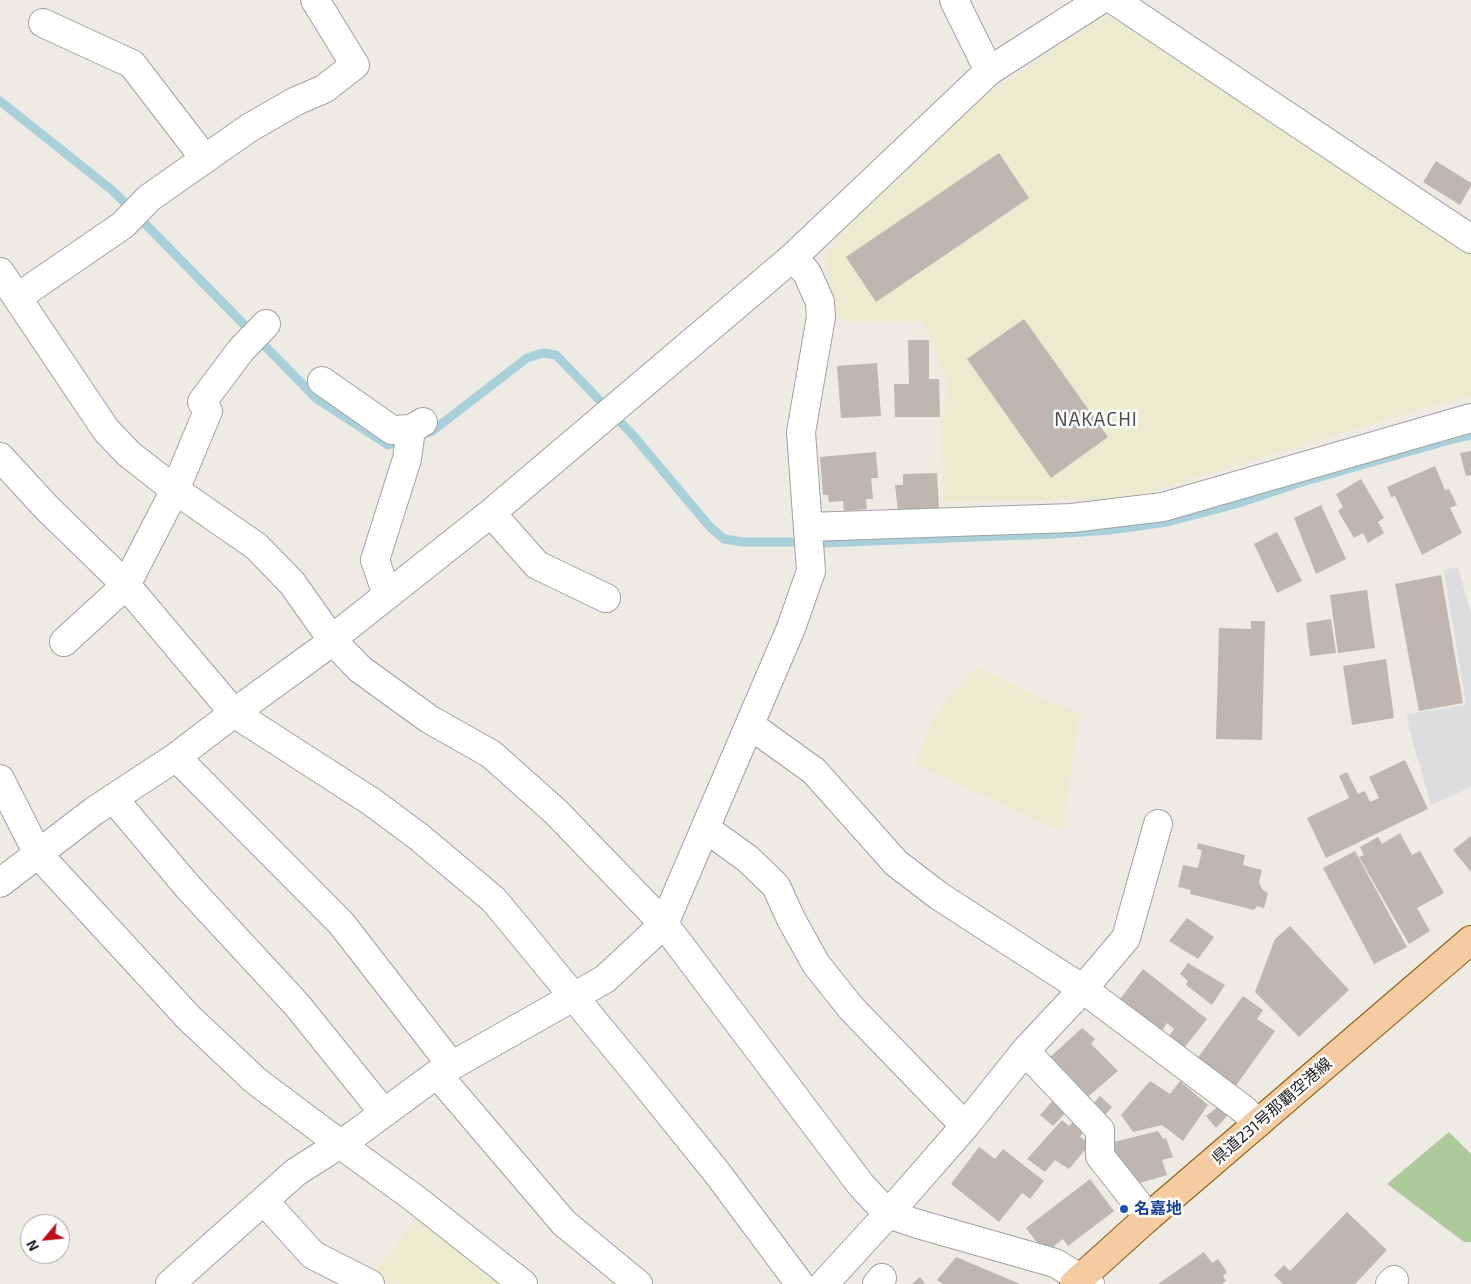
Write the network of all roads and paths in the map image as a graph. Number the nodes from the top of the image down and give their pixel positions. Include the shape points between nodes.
1 (315, 0) edge
2 (954, 0) edge
3 (1100, 0) edge
4 (1114, 0) edge
5 (43, 24) dead end
6 (988, 71) junction
7 (205, 159) junction
8 (1471, 239) edge
9 (793, 258) junction
10 (0, 272) edge
11 (18, 297) junction
12 (266, 324) dead end
13 (322, 381) dead end
14 (1471, 418) edge
15 (0, 457) edge
16 (175, 490) junction
17 (491, 513) junction
18 (808, 527) junction
19 (126, 585) junction
20 (387, 596) junction
21 (606, 598) dead end
22 (337, 636) junction
23 (64, 642) dead end
24 (234, 713) junction
25 (750, 725) junction
26 (176, 757) junction
27 (0, 779) edge
28 (113, 798) junction
29 (1158, 824) dead end
30 (705, 828) junction
31 (38, 854) junction
32 (0, 883) edge
33 (664, 924) junction
34 (1471, 940) edge
35 (1083, 989) junction
36 (574, 998) junction
37 (1025, 1051) junction
38 (444, 1070) junction
39 (384, 1113) junction
40 (1258, 1123) junction
41 (964, 1126) junction
42 (340, 1144) junction
43 (264, 1201) junction
44 (888, 1214) junction
45 (1148, 1217) junction
46 (1082, 1282) edge
47 (170, 1284) edge
48 (370, 1284) edge
49 (523, 1284) edge
50 (638, 1284) edge
51 (800, 1284) edge
52 (824, 1284) edge

1 - 7 street via 355,65 324,90 296,101 249,128
2 - 6 street
3 - 6 street
4 - 8 street
5 - 7 street via 132,64
6 - 9 street
7 - 11 street via 148,198 123,225
9 - 17 street
9 - 18 street via 807,273 820,302 821,316 801,432
10 - 11 street
11 - 16 street via 106,430 129,454
12 - 16 street via 202,402 208,410
13 - 20 street via 392,430 417,426 375,560
14 - 18 street via 1163,507 1072,518
15 - 19 street
16 - 19 street
16 - 22 street via 256,546
17 - 20 street
17 - 21 street via 536,565
18 - 25 street via 811,571
19 - 23 street
19 - 24 street
20 - 22 street
22 - 24 street
22 - 33 street via 360,670 429,719 491,754 556,812
24 - 26 street
24 - 36 street via 372,802 419,837 494,900
25 - 30 street
25 - 35 street via 814,771 896,863 939,896
26 - 28 street
26 - 38 street via 341,923
27 - 31 street
28 - 31 street
28 - 39 street via 188,887 297,1005
29 - 35 street via 1126,938
30 - 33 street
30 - 41 street via 748,858 776,886 816,964 851,1008
31 - 32 street
31 - 42 street via 190,1018 256,1081
33 - 36 street via 605,978
33 - 44 street via 861,1185
34 - 40 main road, 県道231号那覇空港線
35 - 37 street
35 - 40 street
36 - 38 street
36 - 51 street via 718,1174
37 - 41 street
37 - 45 street via 1100,1130 1100,1156
38 - 39 street
38 - 50 street via 564,1222
39 - 42 street
40 - 45 main road, 県道231号那覇空港線
41 - 44 street
42 - 43 street via 296,1172
42 - 49 street
43 - 47 street
43 - 48 street via 314,1255
44 - 46 street via 1055,1263
44 - 52 street
45 - 46 main road, 県道231号那覇空港線

